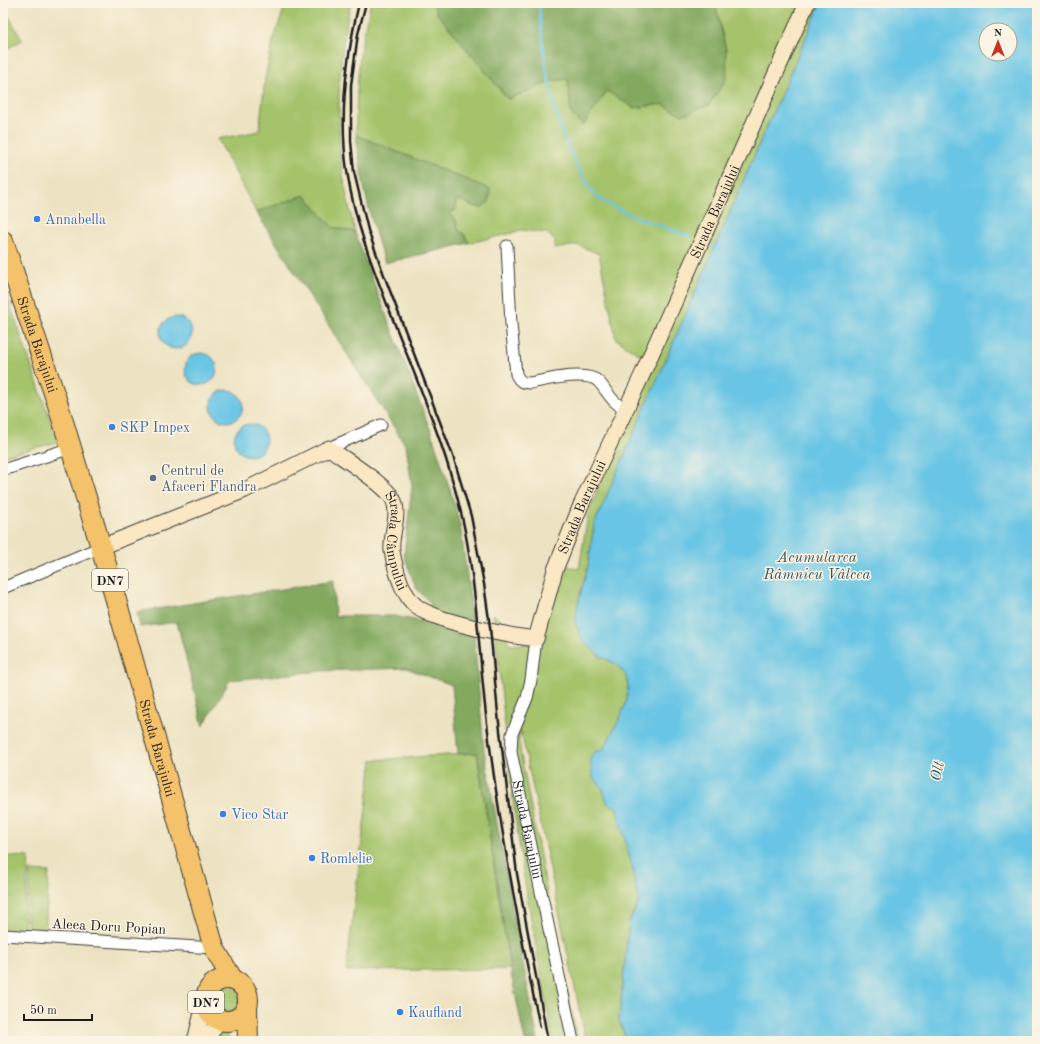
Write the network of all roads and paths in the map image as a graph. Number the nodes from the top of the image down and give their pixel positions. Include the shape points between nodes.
1 (807, 3) edge
2 (3, 241) edge
3 (507, 246) dead end
4 (626, 411) junction
5 (381, 425) dead end
6 (71, 448) junction
7 (329, 448) junction
8 (3, 470) edge
9 (101, 547) junction
10 (3, 588) edge
11 (536, 639) junction
12 (3, 935) edge
13 (214, 948) junction
14 (233, 980) junction
15 (208, 992) junction
16 (247, 1008) junction
17 (220, 1020) junction
18 (195, 1041) edge
19 (206, 1041) edge
20 (239, 1041) edge
21 (248, 1041) edge
22 (573, 1041) edge

1 - 4 street, Strada Barajului
2 - 6 highway, Strada Barajului / DN7
3 - 4 street via 511,324 518,379 530,383 571,376 593,378
4 - 11 street, Strada Barajului via 581,504 563,549
5 - 7 street
6 - 8 street
6 - 9 highway, Strada Barajului / DN7
7 - 9 street via 245,490
7 - 11 street, Strada Câmpului via 376,482 393,499 394,561 403,588 415,605 428,613 465,626
9 - 10 street
9 - 13 highway, Strada Barajului / DN7
11 - 22 street, Strada Barajului via 531,680 527,698 512,734 511,752
12 - 13 street, Aleea Doru Popian
13 - 14 highway, Strada Barajului / DN7
13 - 15 highway, Strada Barajului / DN7
14 - 15 highway, DN7 via 220,980 214,983
14 - 16 highway, DN7 via 246,992
15 - 17 highway, DN7 via 208,1010 212,1016
15 - 18 street
16 - 17 highway, DN7 via 234,1020
16 - 21 highway, DN7
17 - 19 street
17 - 20 highway, DN7

